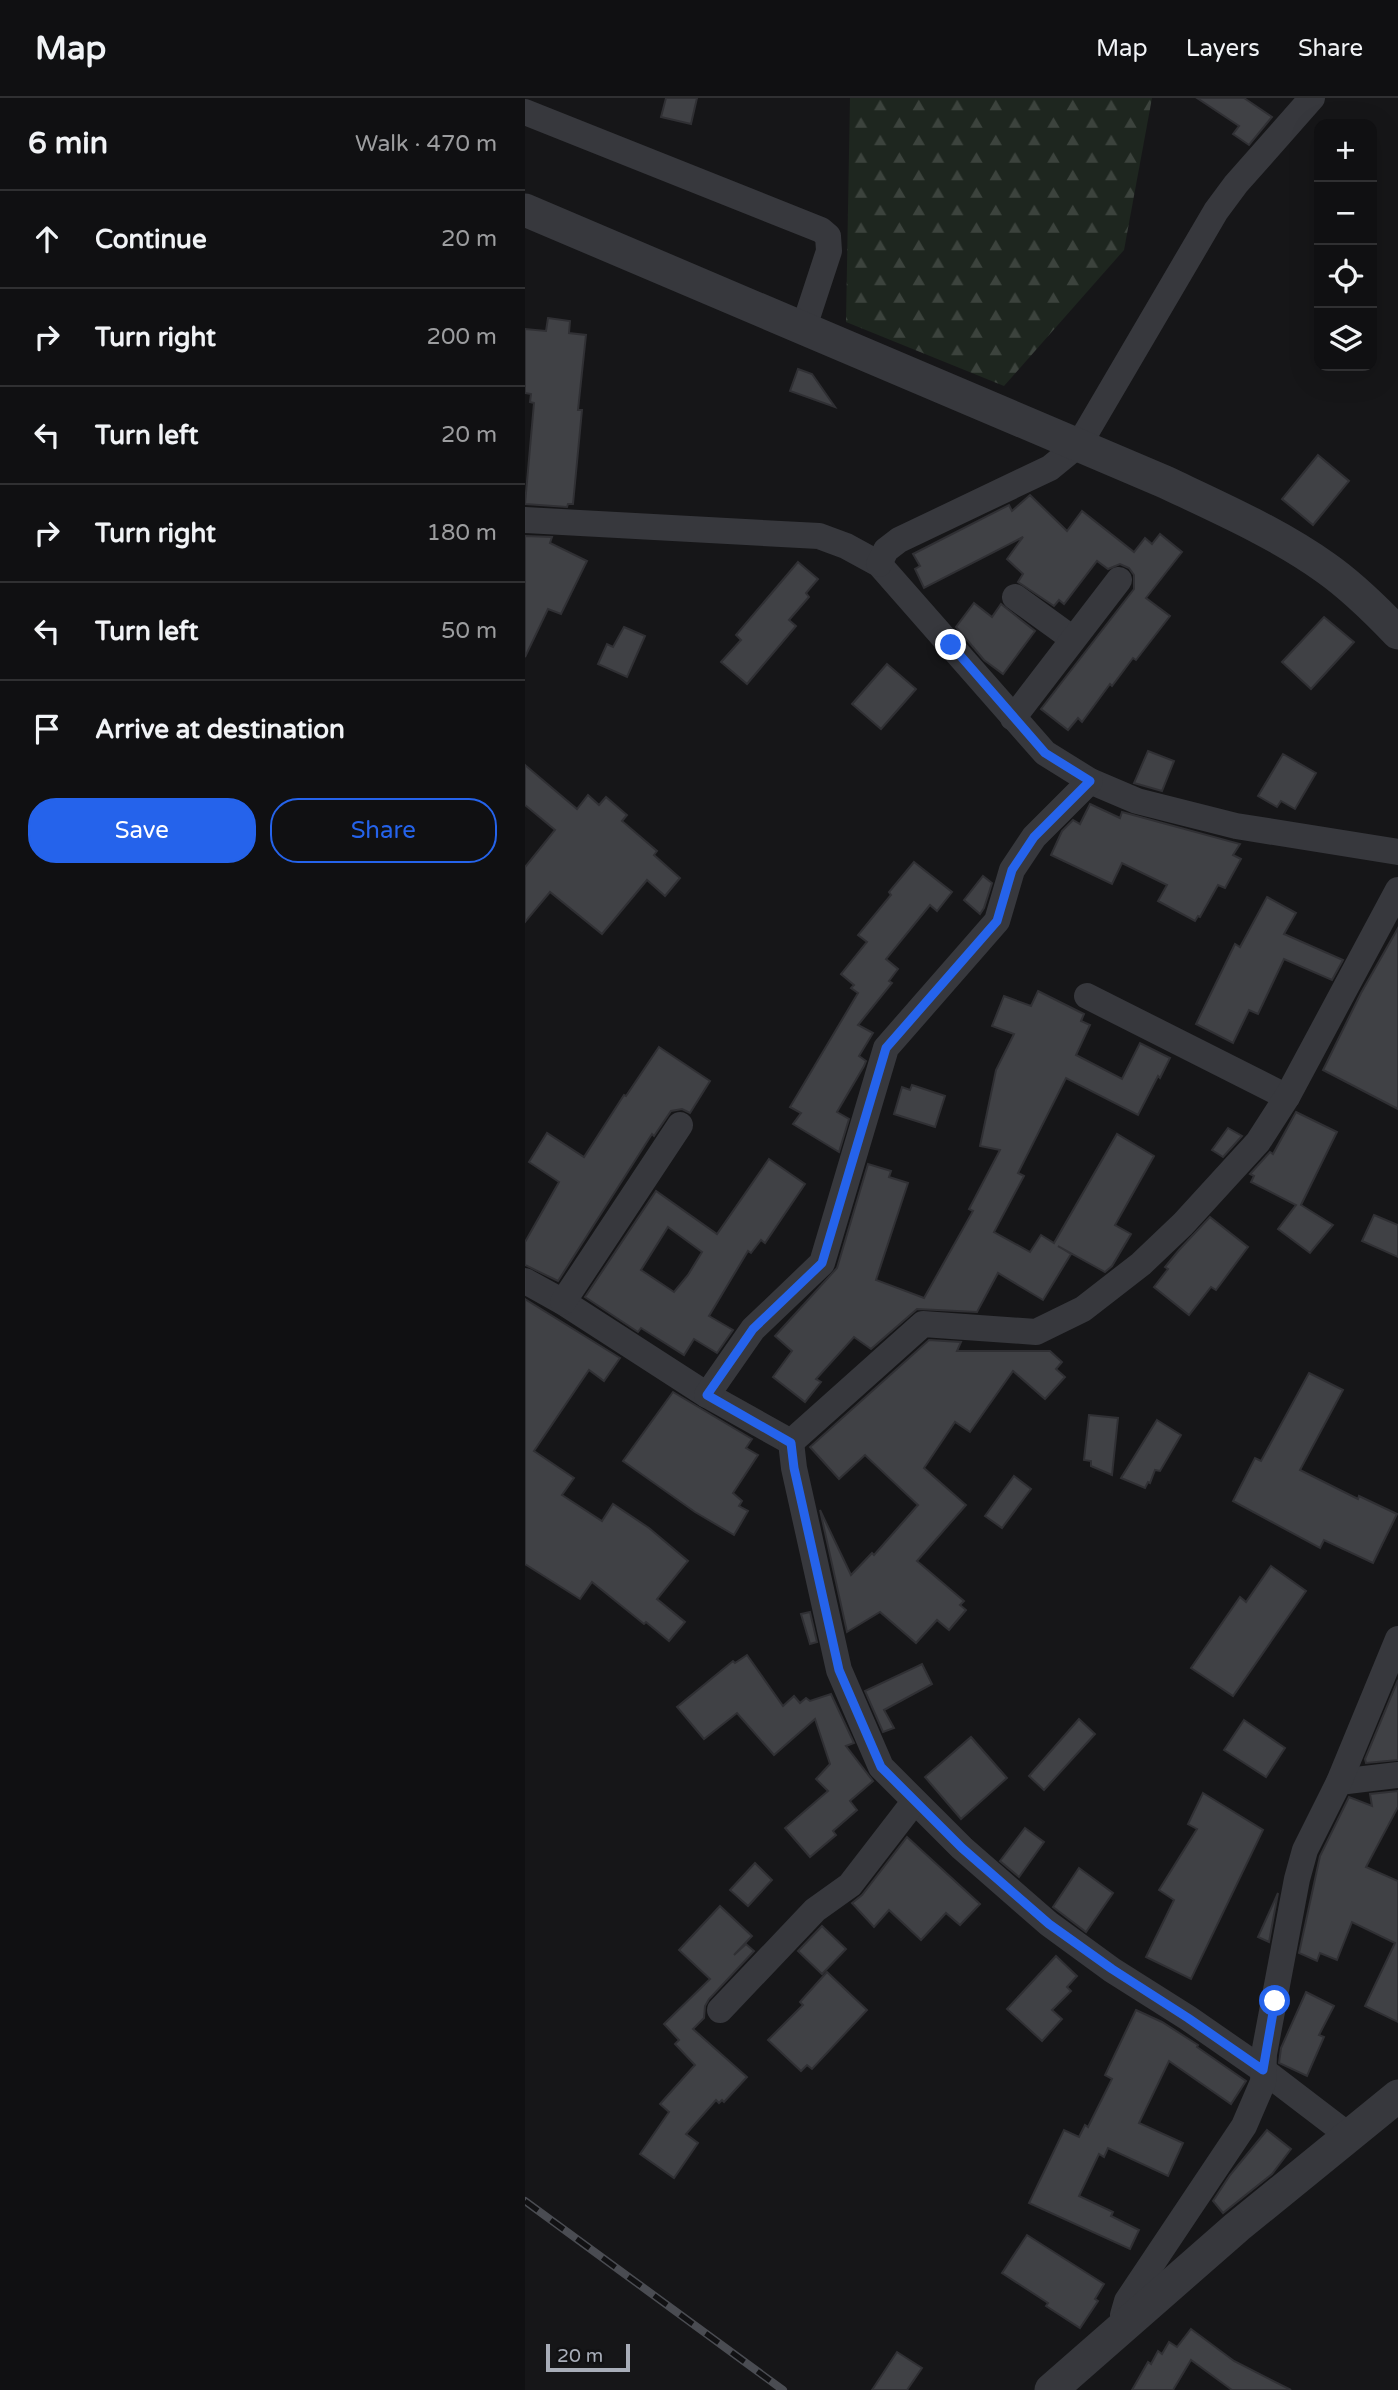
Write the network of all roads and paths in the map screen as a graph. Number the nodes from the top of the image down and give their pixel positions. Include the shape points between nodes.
1 (1312, 98) edge
2 (525, 112) edge
3 (525, 211) edge
4 (804, 327) junction
5 (1077, 445) junction
6 (525, 520) edge
7 (879, 564) junction
8 (1119, 580) dead end
9 (1015, 597) dead end
10 (1398, 633) edge
11 (1073, 639) junction
12 (1013, 718) junction
13 (1090, 781) junction
14 (1398, 852) edge
15 (1398, 890) edge
16 (1087, 996) dead end
17 (1287, 1097) junction
18 (680, 1125) dead end
19 (525, 1281) edge
20 (563, 1302) junction
21 (707, 1395) junction
22 (791, 1443) junction
23 (1398, 1639) edge
24 (1398, 1775) edge
25 (1339, 1782) junction
26 (914, 1802) junction
27 (720, 2010) dead end
28 (1263, 2070) junction
29 (1398, 2095) edge
30 (1348, 2135) junction
31 (1128, 2323) junction
32 (1051, 2390) edge

1 - 5 street via 1216,211
2 - 4 street via 821,230 828,236 829,251
3 - 4 street
4 - 5 street
5 - 7 street via 1050,468 899,540 886,550
5 - 10 street via 1165,482 1296,548 1350,586
6 - 7 street via 819,536
7 - 12 street
8 - 11 street
9 - 11 street
11 - 12 street
12 - 13 street via 1045,753
13 - 14 street via 1137,801 1236,826
13 - 21 street via 1034,837 1012,870 997,921 886,1048 822,1263 753,1329
15 - 17 street
16 - 17 street
17 - 22 street via 1258,1142 1183,1224 1083,1309 1036,1332 923,1324
18 - 20 street
19 - 20 street
20 - 21 street
21 - 22 street
22 - 26 street via 839,1670 881,1767
23 - 25 street
24 - 25 street
25 - 28 street via 1305,1850 1297,1879
26 - 27 street via 850,1885 815,1910
26 - 28 street via 1049,1924
28 - 30 street
28 - 31 street via 1244,2126 1127,2301 1123,2315
29 - 30 street
30 - 31 street
31 - 32 street

